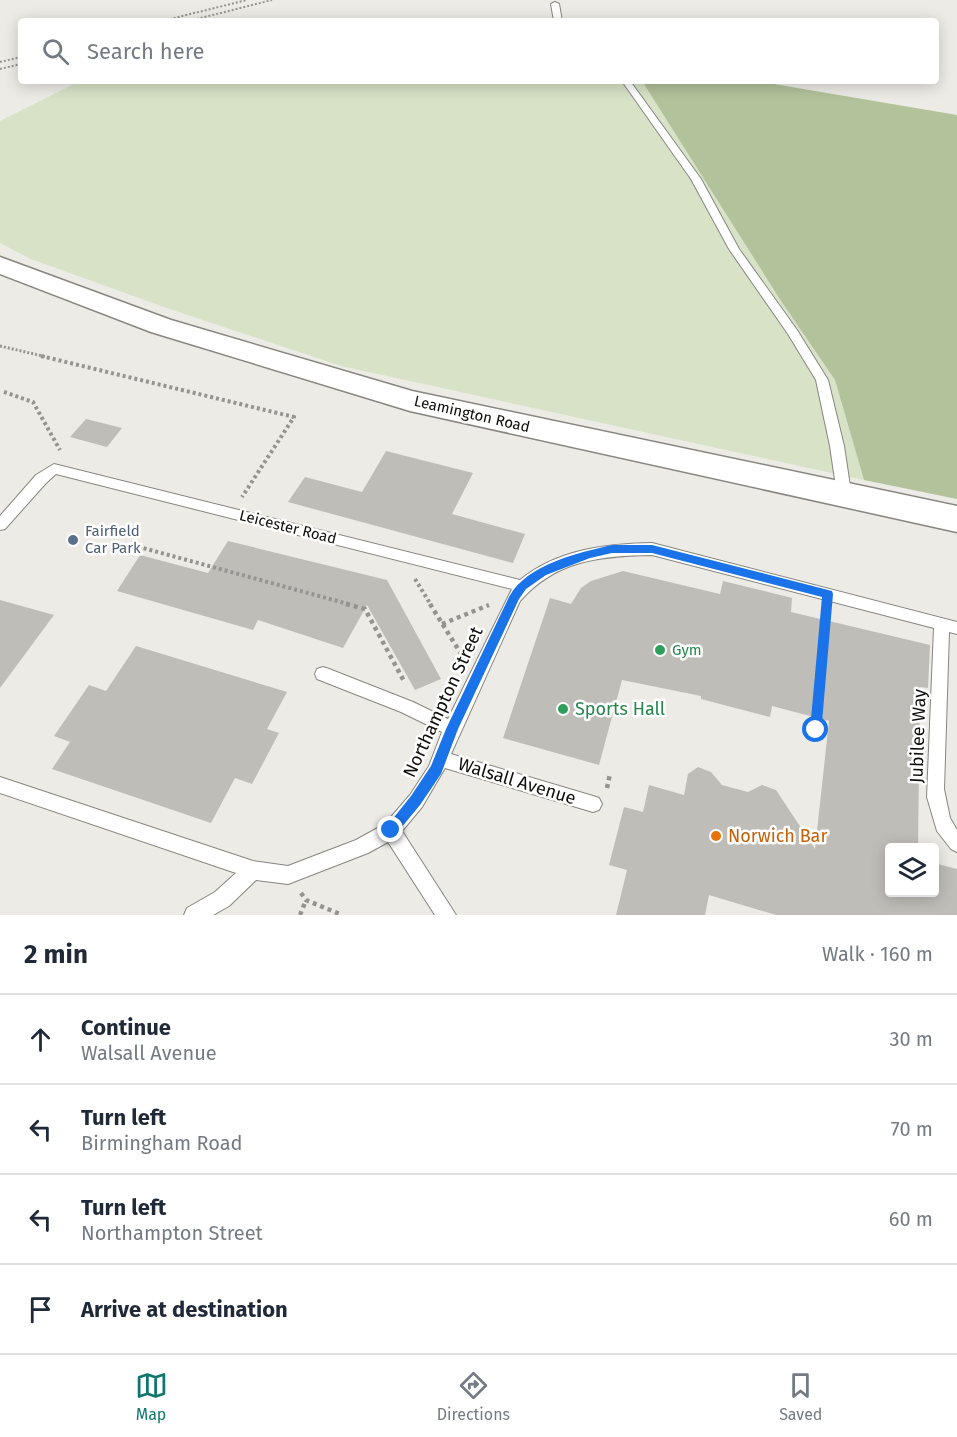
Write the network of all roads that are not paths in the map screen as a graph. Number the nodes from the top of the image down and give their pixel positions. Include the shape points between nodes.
1 (555, 4) dead end
2 (557, 18) edge
3 (628, 84) edge
4 (0, 265) edge
5 (844, 493) junction
6 (957, 519) edge
7 (0, 525) edge
8 (518, 591) junction
9 (949, 626) edge
10 (323, 674) dead end
11 (452, 729) junction
12 (441, 759) junction
13 (0, 785) edge
14 (593, 804) dead end
15 (391, 830) junction
16 (957, 843) edge
17 (253, 870) junction
18 (194, 915) edge
19 (446, 915) edge

1 - 2 lane
3 - 5 lane via 696,179 734,249 822,380
4 - 5 main road, Leamington Road via 161,326 411,400
5 - 6 main road, Leamington Road
7 - 8 lane, Leicester Road via 41,479 62,470 401,555
8 - 9 lane via 553,568 588,555 612,549 652,549
8 - 11 lane, Northampton Street
9 - 16 lane, Jubilee Way via 934,789 937,811 947,833
10 - 11 lane
11 - 12 lane, Northampton Street
12 - 14 lane, Walsall Avenue
12 - 15 lane, Northampton Street via 416,801
13 - 17 lane
15 - 17 lane, Northampton Street via 362,847 288,875
15 - 19 lane
17 - 18 lane via 222,899

